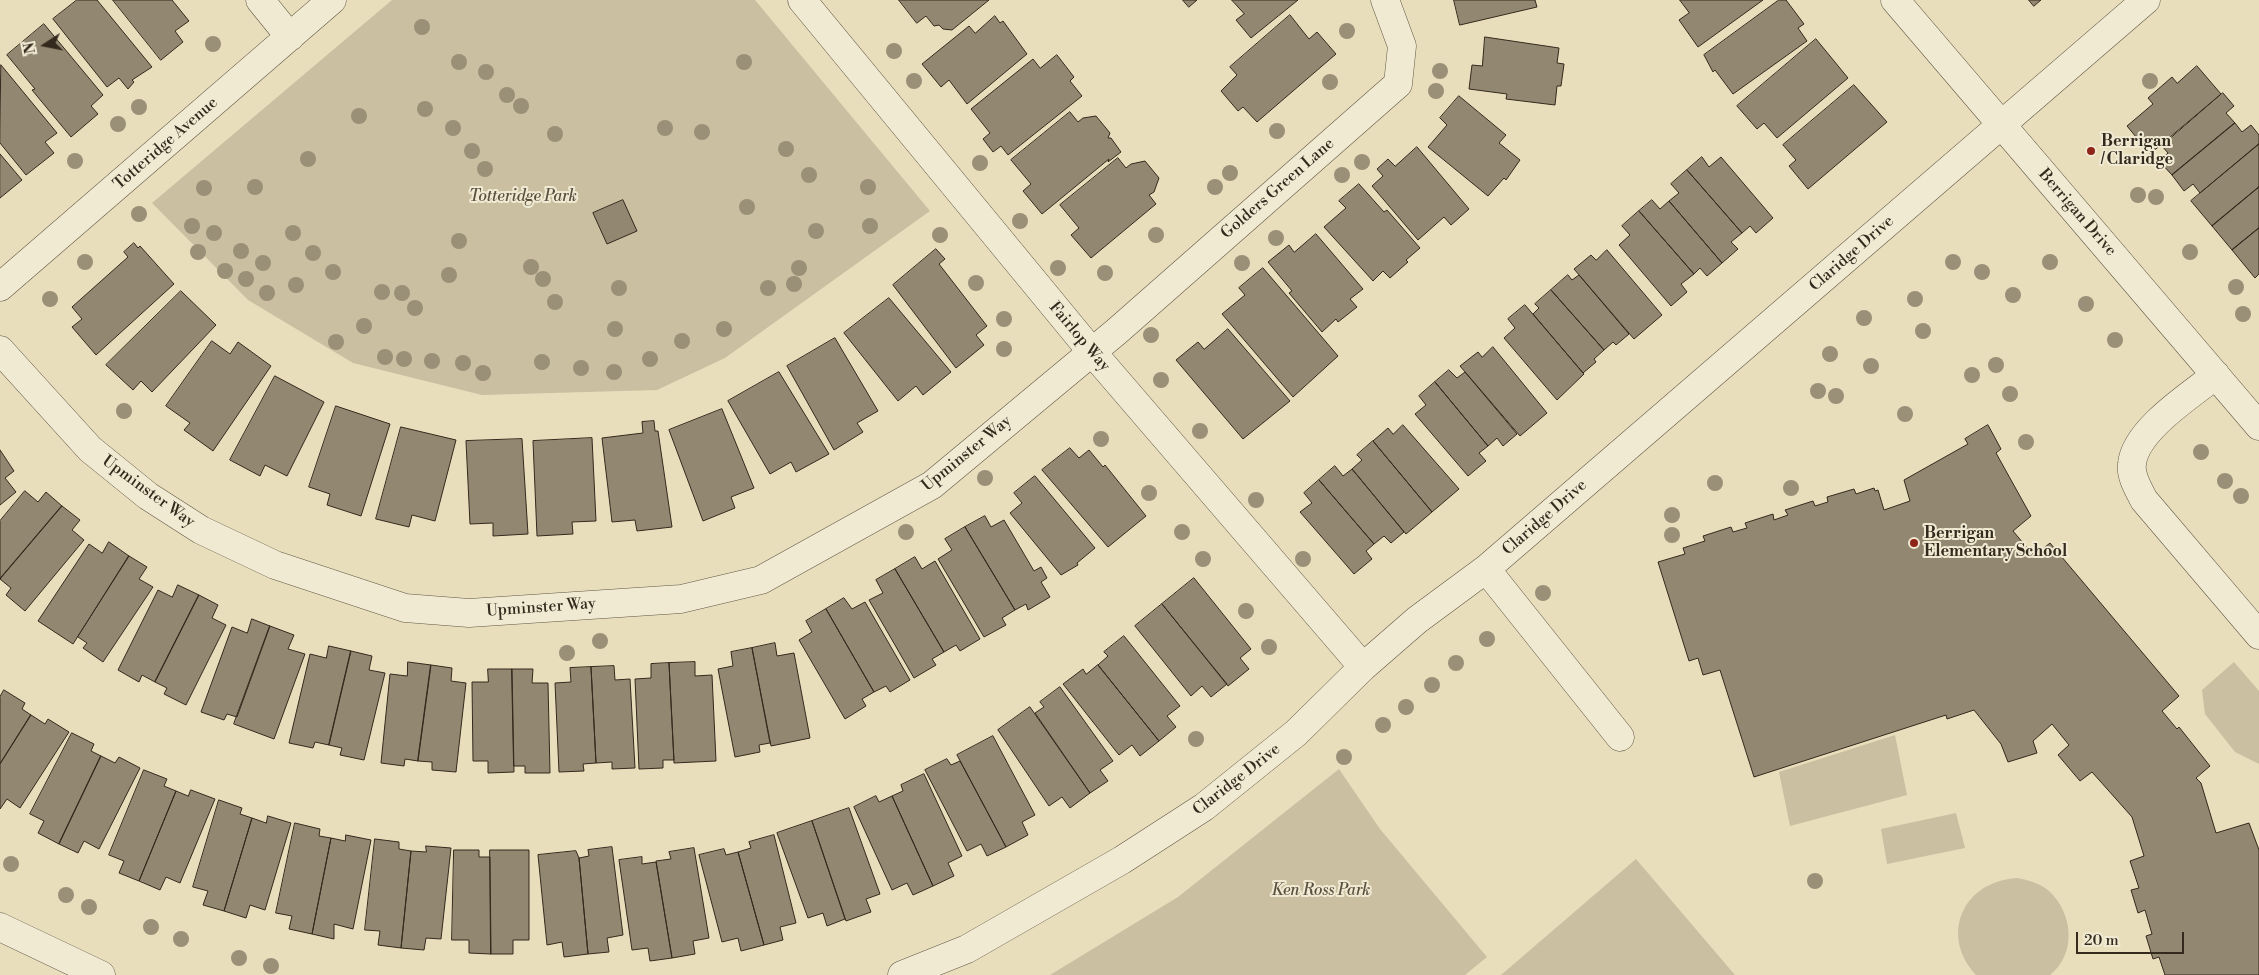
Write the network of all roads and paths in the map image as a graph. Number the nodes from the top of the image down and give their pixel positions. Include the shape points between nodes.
1 (260, 0) edge
2 (332, 0) edge
3 (802, 0) edge
4 (1385, 0) edge
5 (1895, 0) edge
6 (2146, 0) edge
7 (290, 37) junction
8 (2002, 124) junction
9 (0, 287) edge
10 (0, 350) edge
11 (1092, 352) junction
12 (2216, 375) junction
13 (2259, 426) edge
14 (1486, 569) junction
15 (2259, 635) edge
16 (1364, 668) junction
17 (1620, 737) dead end
18 (0, 927) edge
19 (101, 975) edge
20 (902, 975) edge

1 - 7 street
2 - 7 street, Totteridge Avenue
3 - 11 street, Fairlop Way
4 - 11 street, Golders Green Lane via 1402,46 1398,84
5 - 8 street, Berrigan Drive
6 - 8 street, Claridge Drive
7 - 9 street, Totteridge Avenue
8 - 12 street, Berrigan Drive
8 - 14 street, Claridge Drive
10 - 11 street, Upminster Way via 90,449 148,496 201,530 275,565 405,608 469,613 681,599 761,580 932,485
11 - 16 street, Fairlop Way
12 - 13 street, Berrigan Drive
12 - 15 street via 2148,432 2131,464 2144,500
14 - 16 street, Claridge Drive via 1417,620
14 - 17 street
16 - 20 street, Claridge Drive via 1296,733 1204,807 1122,860 967,949
18 - 19 street

